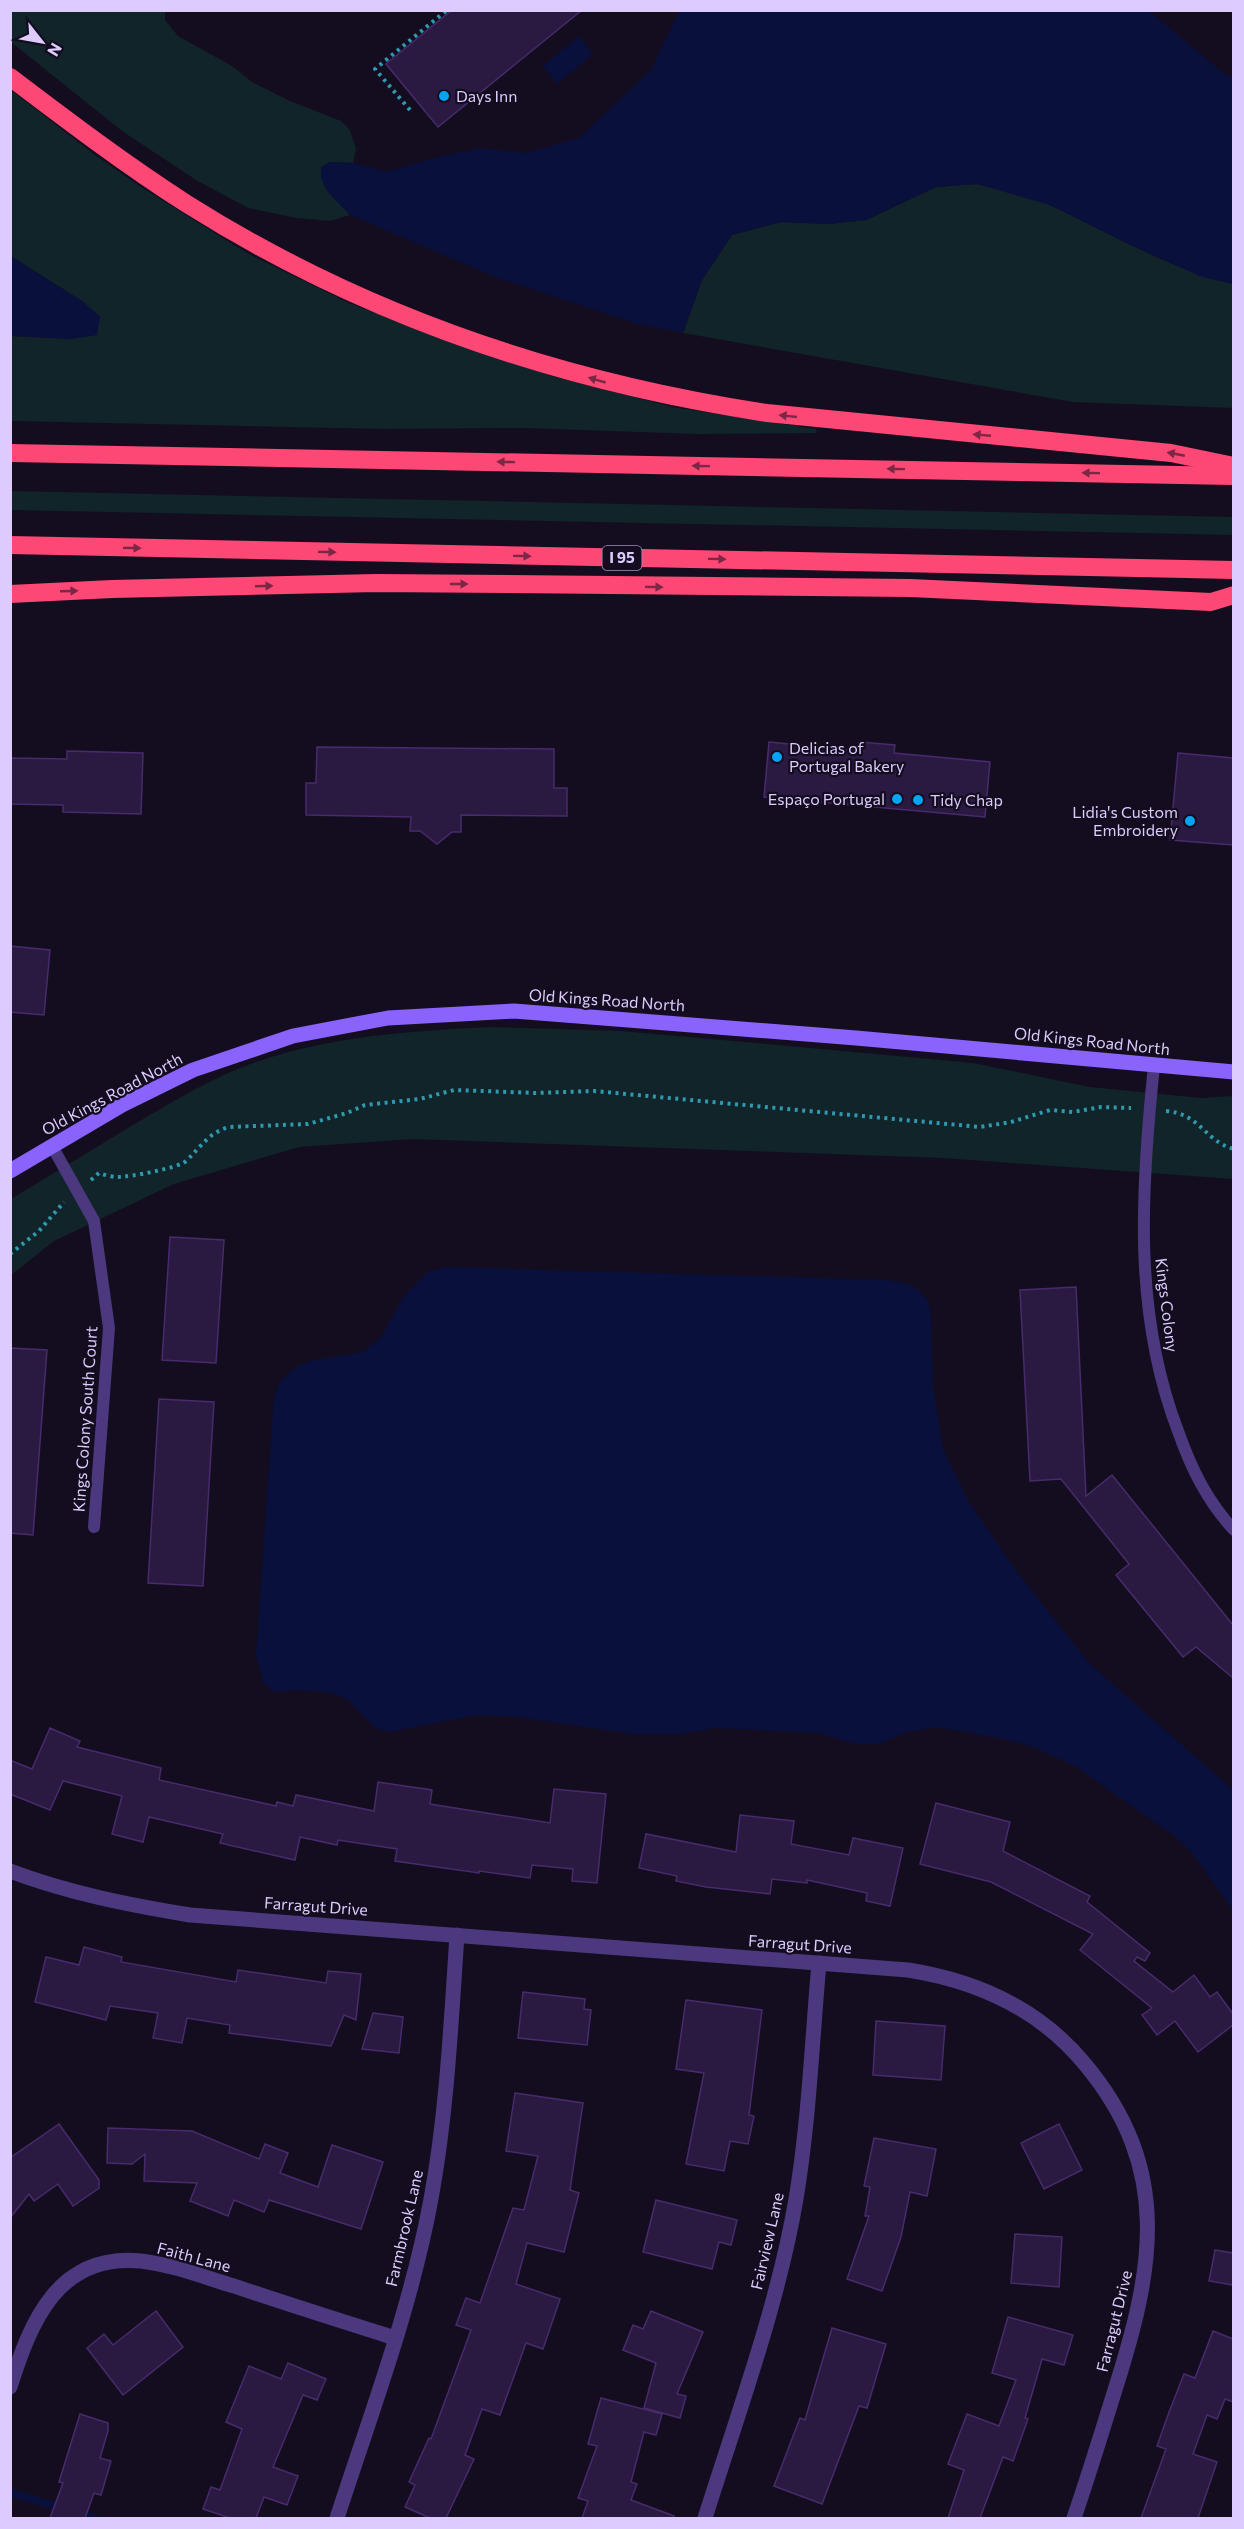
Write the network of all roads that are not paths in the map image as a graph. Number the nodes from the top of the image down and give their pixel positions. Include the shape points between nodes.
1 (10, 77) edge
2 (10, 453) edge
3 (1233, 466) edge
4 (1233, 476) edge
5 (10, 545) edge
6 (1233, 570) edge
7 (10, 594) edge
8 (1233, 595) edge
9 (1154, 1066) junction
10 (1233, 1072) edge
11 (52, 1146) junction
12 (10, 1171) edge
13 (94, 1527) dead end
14 (1233, 1530) edge
15 (10, 1871) edge
16 (457, 1935) junction
17 (819, 1963) junction
18 (394, 2338) junction
19 (10, 2387) edge
20 (337, 2518) edge
21 (705, 2518) edge
22 (1074, 2518) edge

3 -> 1 highway via 1171,453 767,413 700,403 550,367 392,310 295,265 124,162
4 -> 2 highway
5 -> 6 highway, I 95
7 -> 8 highway via 387,584 910,588 1211,602
9 - 10 street, Old Kings Road North
9 - 11 street, Old Kings Road North via 514,1011 443,1014 339,1026 230,1056 159,1086
9 - 14 lane, Kings Colony via 1143,1226 1154,1347 1173,1420 1193,1470
11 - 12 street, Old Kings Road North
11 - 13 lane, Kings Colony South Court via 94,1221 109,1328
15 - 16 street, Farragut Drive via 105,1899 190,1915
16 - 17 street, Farragut Drive
16 - 18 street, Farmbrook Lane via 445,2097 435,2171 419,2253
17 - 21 street, Fairview Lane via 794,2210 755,2357
17 - 22 street, Farragut Drive via 929,1974 1009,2001 1047,2026 1076,2053 1102,2086 1124,2124 1145,2186 1147,2264 1134,2327
18 - 19 street, Faith Lane via 181,2269 143,2261 114,2262 71,2279 46,2301 28,2335
18 - 20 street, Farmbrook Lane

